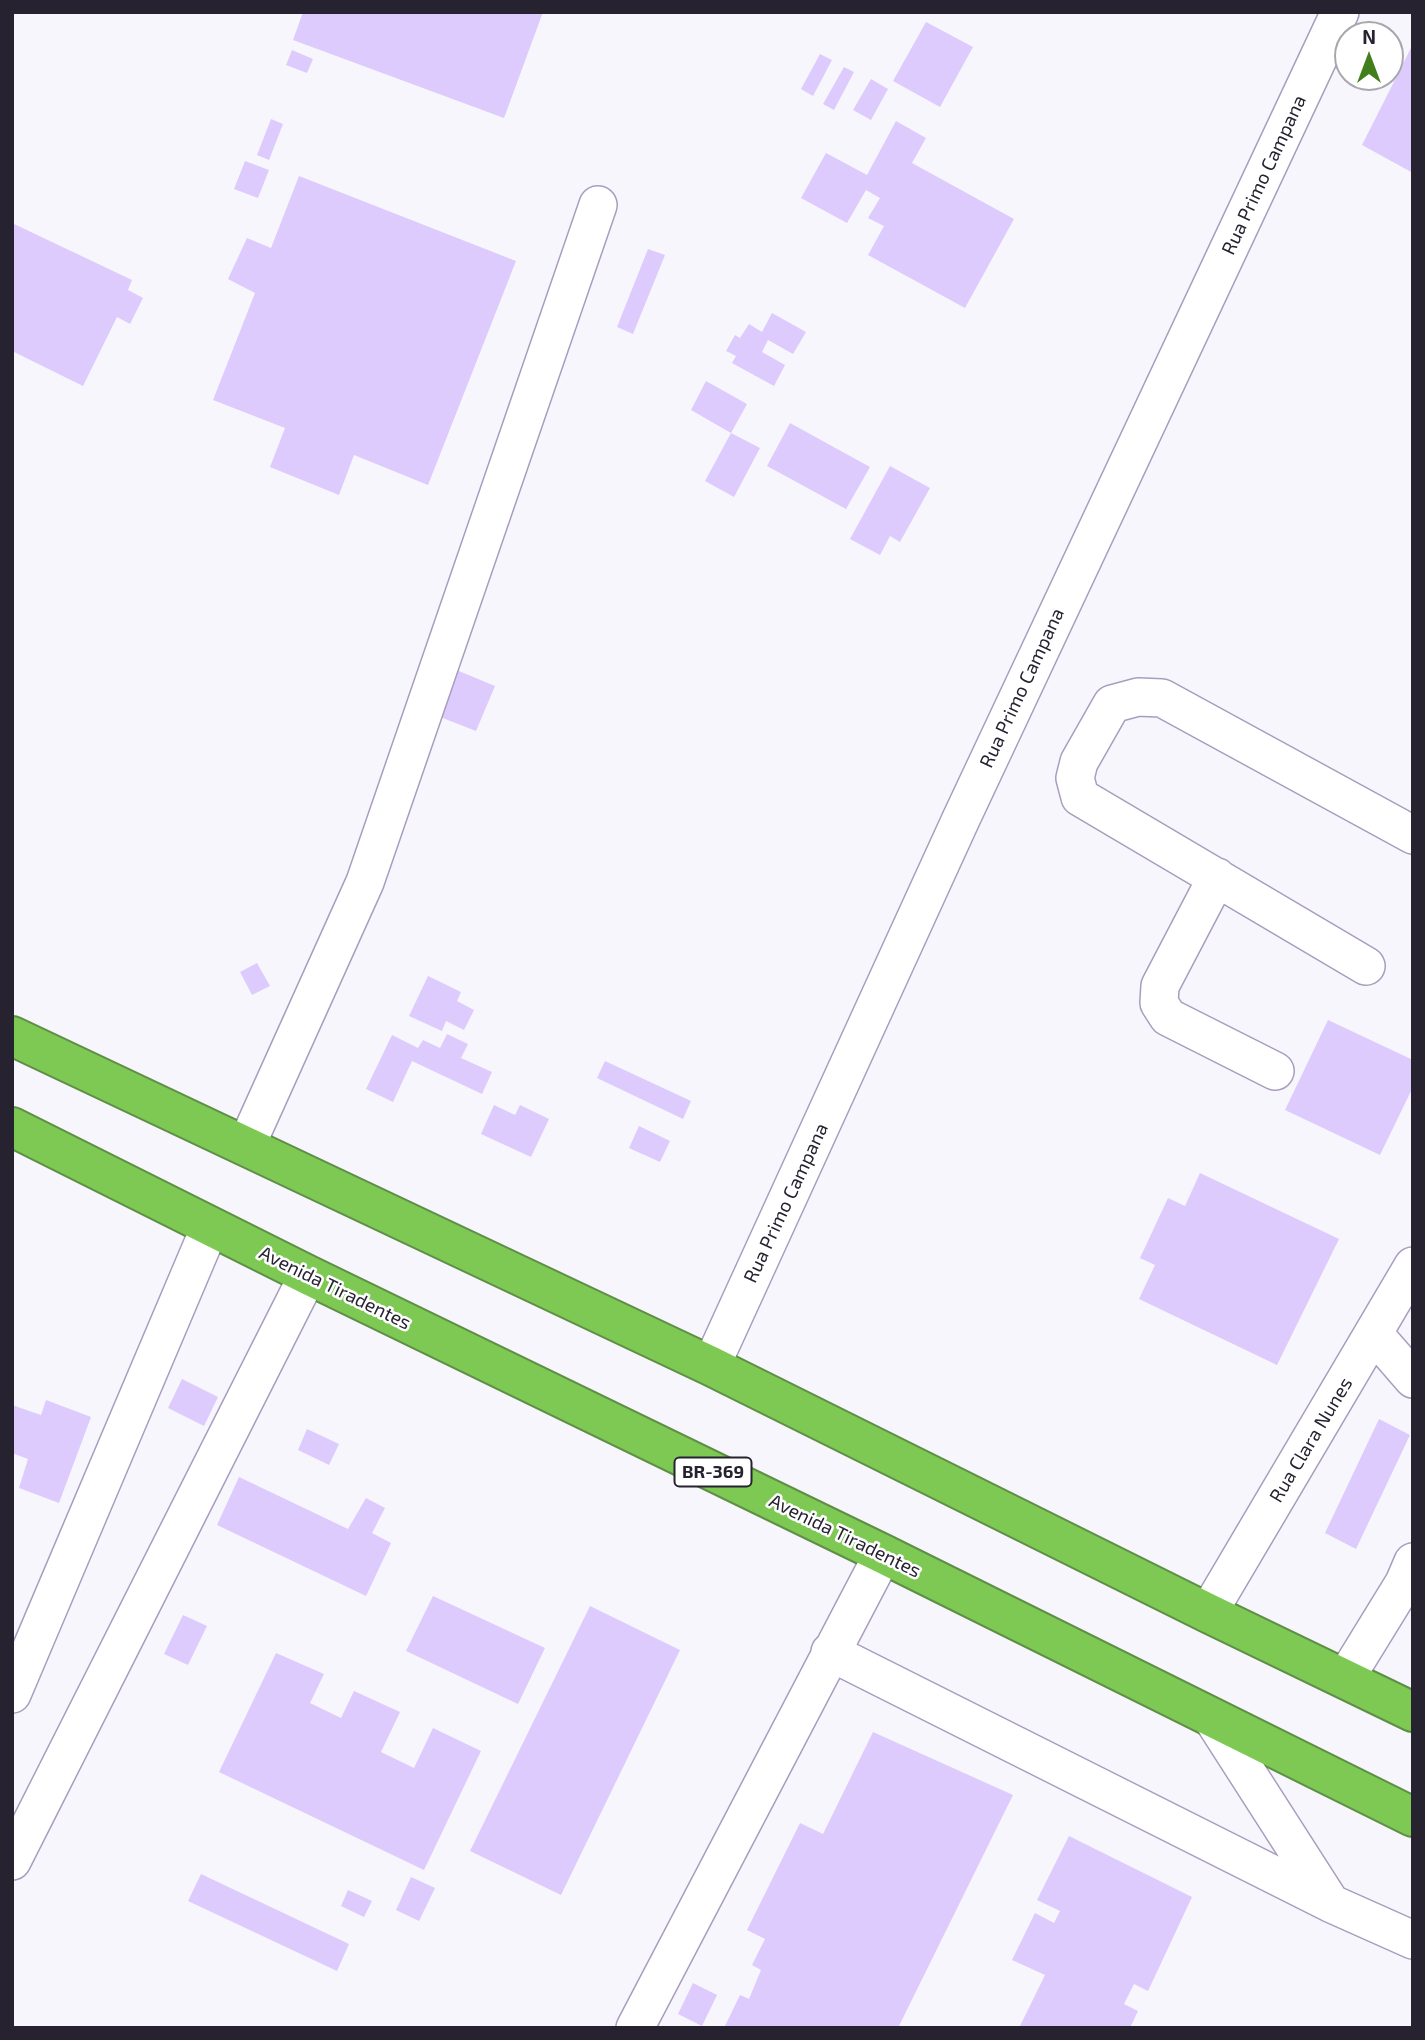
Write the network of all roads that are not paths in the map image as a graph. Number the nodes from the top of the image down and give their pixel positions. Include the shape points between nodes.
1 (1340, 12) edge
2 (598, 205) dead end
3 (1413, 835) edge
4 (1217, 877) junction
5 (1366, 966) dead end
6 (12, 1035) edge
7 (1275, 1071) dead end
8 (12, 1127) edge
9 (246, 1146) junction
10 (210, 1227) junction
11 (1413, 1266) edge
12 (308, 1275) junction
13 (1374, 1334) junction
14 (711, 1366) junction
15 (1413, 1380) edge
16 (883, 1555) junction
17 (1410, 1578) edge
18 (1208, 1613) junction
19 (830, 1653) junction
20 (1345, 1679) junction
21 (12, 1694) edge
22 (1413, 1712) edge
23 (1212, 1718) junction
24 (1413, 1817) edge
25 (12, 1861) edge
26 (1331, 1903) junction
27 (1413, 1940) edge
28 (635, 2028) edge

1 - 14 street, Rua Primo Campana via 961,819
2 - 9 street via 365,882
3 - 4 street via 1162,698 1139,697 1112,704 1079,762 1074,778 1080,797
4 - 5 street
4 - 7 street via 1160,986 1159,1003 1168,1017
6 - 9 highway
8 - 10 highway, Avenida Tiradentes / BR-369
9 - 14 highway
10 - 12 highway, Avenida Tiradentes / BR-369
10 - 21 street
11 - 13 street, Rua Clara Nunes
12 - 16 highway, Avenida Tiradentes / BR-369
12 - 25 street
13 - 15 street
13 - 18 street, Rua Clara Nunes
14 - 18 highway
16 - 19 street
16 - 23 highway, Avenida Tiradentes / BR-369
17 - 20 street
18 - 20 highway
19 - 26 street
19 - 28 street
20 - 22 highway
23 - 24 highway, Avenida Tiradentes / BR-369
23 - 26 street
26 - 27 street

